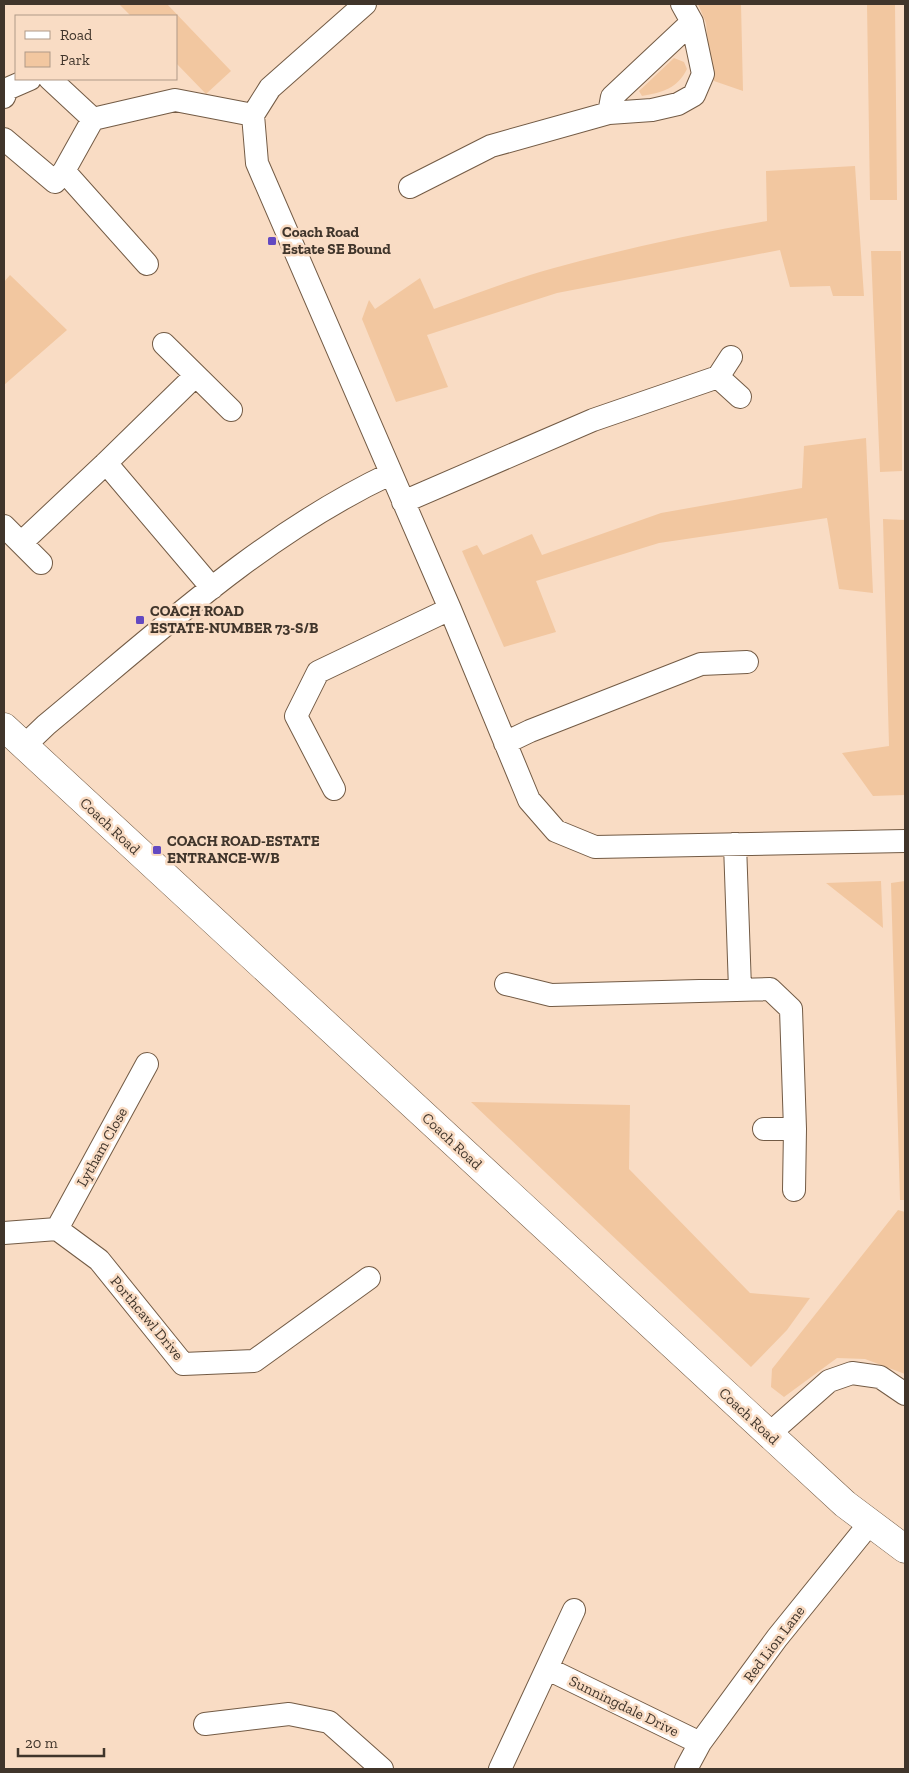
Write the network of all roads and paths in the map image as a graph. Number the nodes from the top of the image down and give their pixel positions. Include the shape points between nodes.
1 (365, 4) edge
2 (687, 13) edge
3 (28, 80) edge
4 (51, 80) edge
5 (4, 97) edge
6 (609, 113) junction
7 (253, 115) junction
8 (93, 119) junction
9 (4, 139) edge
10 (64, 171) junction
11 (410, 187) dead end
12 (147, 264) dead end
13 (164, 344) dead end
14 (731, 357) dead end
15 (195, 376) junction
16 (718, 377) junction
17 (740, 397) dead end
18 (231, 410) dead end
19 (106, 463) junction
20 (390, 474) junction
21 (403, 502) junction
22 (4, 526) edge
23 (21, 543) junction
24 (41, 564) dead end
25 (212, 588) junction
26 (450, 609) junction
27 (747, 662) dead end
28 (4, 727) edge
29 (505, 743) junction
30 (24, 746) junction
31 (334, 789) dead end
32 (905, 841) edge
33 (735, 844) junction
34 (506, 984) dead end
35 (740, 989) junction
36 (146, 1064) dead end
37 (764, 1129) dead end
38 (795, 1129) junction
39 (794, 1190) dead end
40 (57, 1229) junction
41 (4, 1232) edge
42 (369, 1278) dead end
43 (905, 1394) edge
44 (769, 1434) junction
45 (870, 1523) junction
46 (905, 1549) edge
47 (574, 1610) dead end
48 (548, 1670) junction
49 (205, 1724) dead end
50 (700, 1743) junction
51 (382, 1769) edge
52 (500, 1769) edge
53 (686, 1769) edge

1 - 7 street via 270,88
2 - 6 street via 612,97
2 - 6 street via 703,74 694,95 678,104 652,110
3 - 5 street via 7,90
4 - 8 street
6 - 11 street via 491,146
7 - 8 street via 175,100
7 - 20 street via 257,163
8 - 10 street
9 - 10 street via 55,182
10 - 12 street
13 - 15 street
14 - 16 street
15 - 18 street
15 - 19 street
16 - 17 street
16 - 21 street via 593,420
19 - 23 street
19 - 25 street
20 - 21 street
20 - 25 street via 288,531
21 - 26 street
22 - 23 street
23 - 24 street
25 - 30 street
26 - 29 street
26 - 31 street via 318,672 296,716
27 - 29 street via 701,664
28 - 30 street, Coach Road
29 - 33 street via 529,800 556,831 595,847
30 - 44 street, Coach Road
32 - 33 street
33 - 35 street
34 - 35 street via 551,995
35 - 38 street via 770,989 791,1009
36 - 40 street, Lytham Close
37 - 38 street
38 - 39 street
40 - 41 street
40 - 42 street, Porthcawl Drive via 99,1260 183,1364 254,1362
43 - 44 street via 880,1376 852,1373 830,1381
44 - 45 street, Coach Road
45 - 46 street, Coach Road
45 - 50 street, Red Lion Lane via 777,1638
47 - 48 street
48 - 50 street, Sunningdale Drive
48 - 52 street
49 - 51 street via 289,1714 329,1722
50 - 53 street, Red Lion Lane

